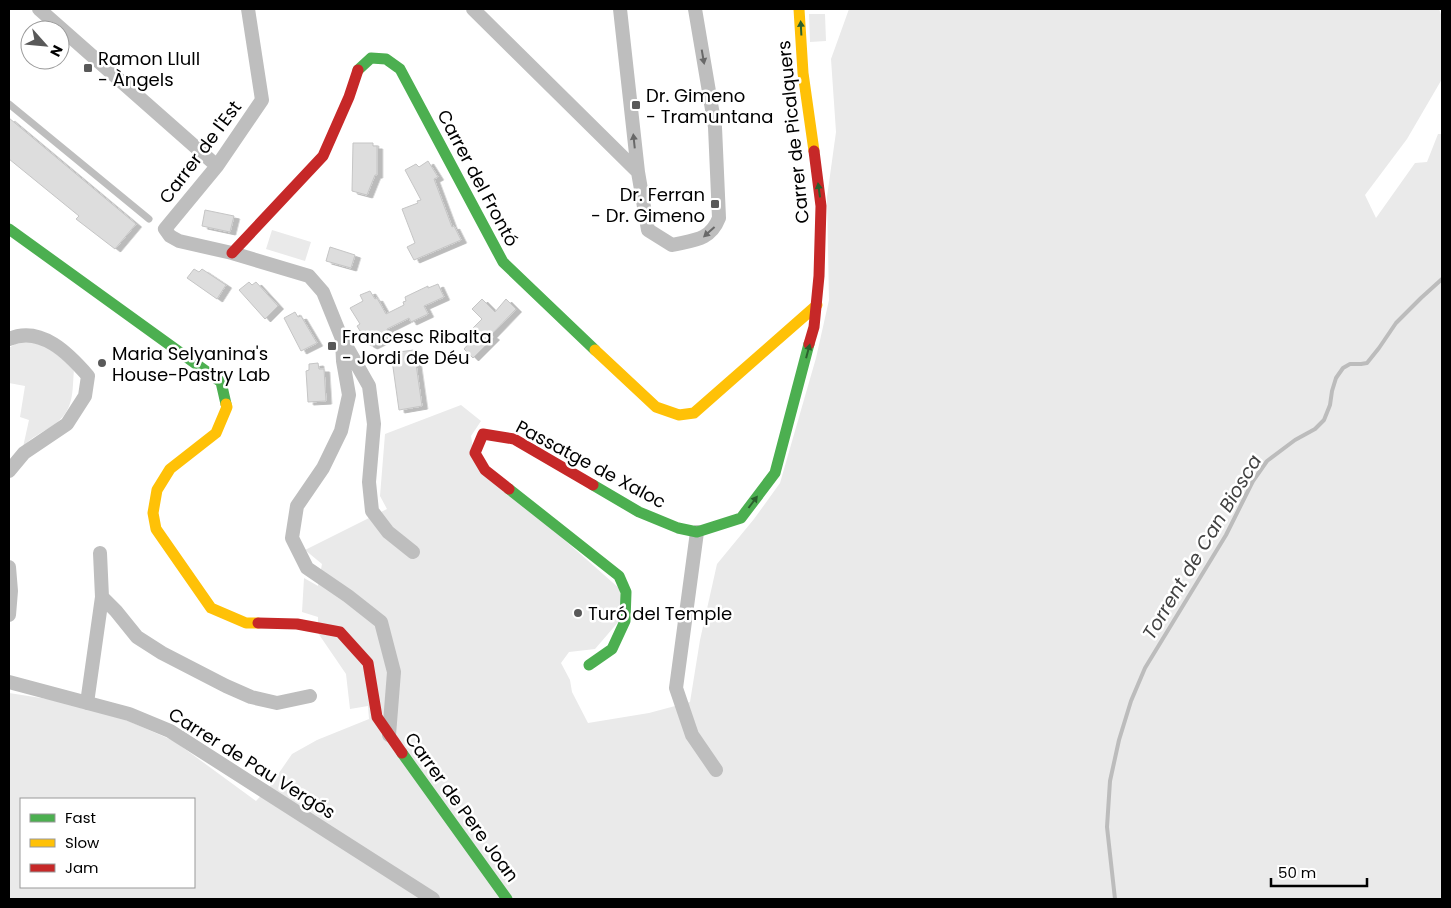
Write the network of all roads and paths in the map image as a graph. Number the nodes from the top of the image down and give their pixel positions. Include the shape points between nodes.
1 (39, 9) edge
2 (248, 9) edge
3 (473, 9) edge
4 (620, 9) edge
5 (695, 9) edge
6 (799, 9) edge
7 (9, 104) edge
8 (217, 166) junction
9 (638, 172) junction
10 (149, 219) dead end
11 (9, 229) edge
12 (232, 253) junction
13 (817, 305) junction
14 (9, 339) edge
15 (342, 339) junction
16 (9, 470) edge
17 (697, 532) junction
18 (413, 552) dead end
19 (100, 553) dead end
20 (9, 567) edge
21 (102, 597) junction
22 (9, 615) edge
23 (589, 665) dead end
24 (9, 682) edge
25 (310, 696) dead end
26 (87, 703) junction
27 (389, 735) junction
28 (716, 770) dead end
29 (433, 899) edge
30 (507, 899) edge

1 - 8 street
2 - 8 street, Carrer de l'Est via 262,100
3 - 9 street
9 -> 4 street
5 -> 9 street via 715,127 719,218 716,225 707,236 672,245 648,230
13 -> 6 street, Carrer de Picalquers via 821,206 803,73
7 - 10 lane
8 - 12 street, Carrer de l'Est via 165,229 179,241
11 - 27 street, Carrer de Pere Joan via 221,382 227,407 216,433 170,469 157,490 153,512 156,529 211,608 246,623 297,624 340,632 368,663 377,717
12 - 13 street, Carrer del Frontó via 323,156 358,70 371,58 386,59 400,68 503,262 656,406 679,415 694,413
12 - 15 street via 309,276 323,292
17 -> 13 street, Carrer de Picalquers via 740,518 775,473
14 - 16 street via 28,335 51,342 71,356 88,376 85,396 67,424 24,453
15 - 18 street via 369,386 374,424 369,482 372,511 388,532
15 - 27 street via 349,395 341,431 323,468 297,506 292,538 307,568 381,622 394,672
17 - 23 street, Passatge de Xaloc via 639,512 514,439 483,434 475,453 485,470 619,576 626,592 625,621 612,649
17 - 28 street via 676,688 692,735
19 - 21 street
20 - 22 street
21 - 25 street via 137,637 226,686 251,697 277,703
21 - 26 street
24 - 26 street, Carrer de Pau Vergós
26 - 29 street, Carrer de Pau Vergós via 130,714 170,731
27 - 30 street, Carrer de Pere Joan

